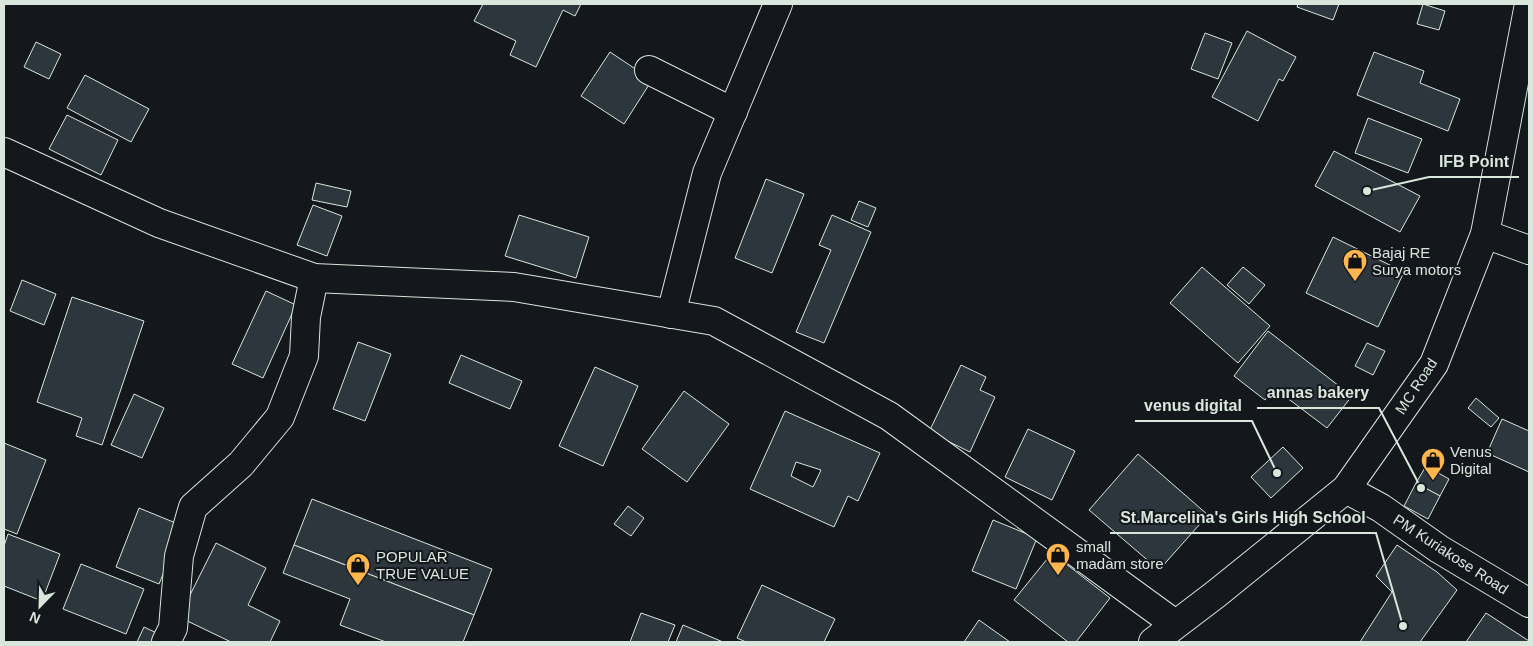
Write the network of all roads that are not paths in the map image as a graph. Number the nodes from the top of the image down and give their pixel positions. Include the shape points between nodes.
1 (778, 4) edge
2 (1529, 4) edge
3 (650, 70) dead end
4 (733, 112) junction
5 (4, 152) edge
6 (1485, 234) junction
7 (1529, 250) edge
8 (314, 278) junction
9 (670, 314) junction
10 (1346, 489) junction
11 (1529, 603) edge
12 (1175, 624) junction
13 (166, 642) edge
14 (1152, 642) edge

1 - 4 street
2 - 6 street, MC Road
3 - 4 street
4 - 9 street via 707,173
5 - 8 street via 158,222
6 - 7 street
6 - 10 street, MC Road via 1434,364
8 - 9 street via 514,287
8 - 13 street via 306,317 304,356 280,418 241,464 193,507 179,556 173,628
9 - 12 street via 714,321 889,416
10 - 11 street, PM Kuriakose Road via 1381,508 1439,550
10 - 12 street, MC Road
12 - 14 street, MC Road

